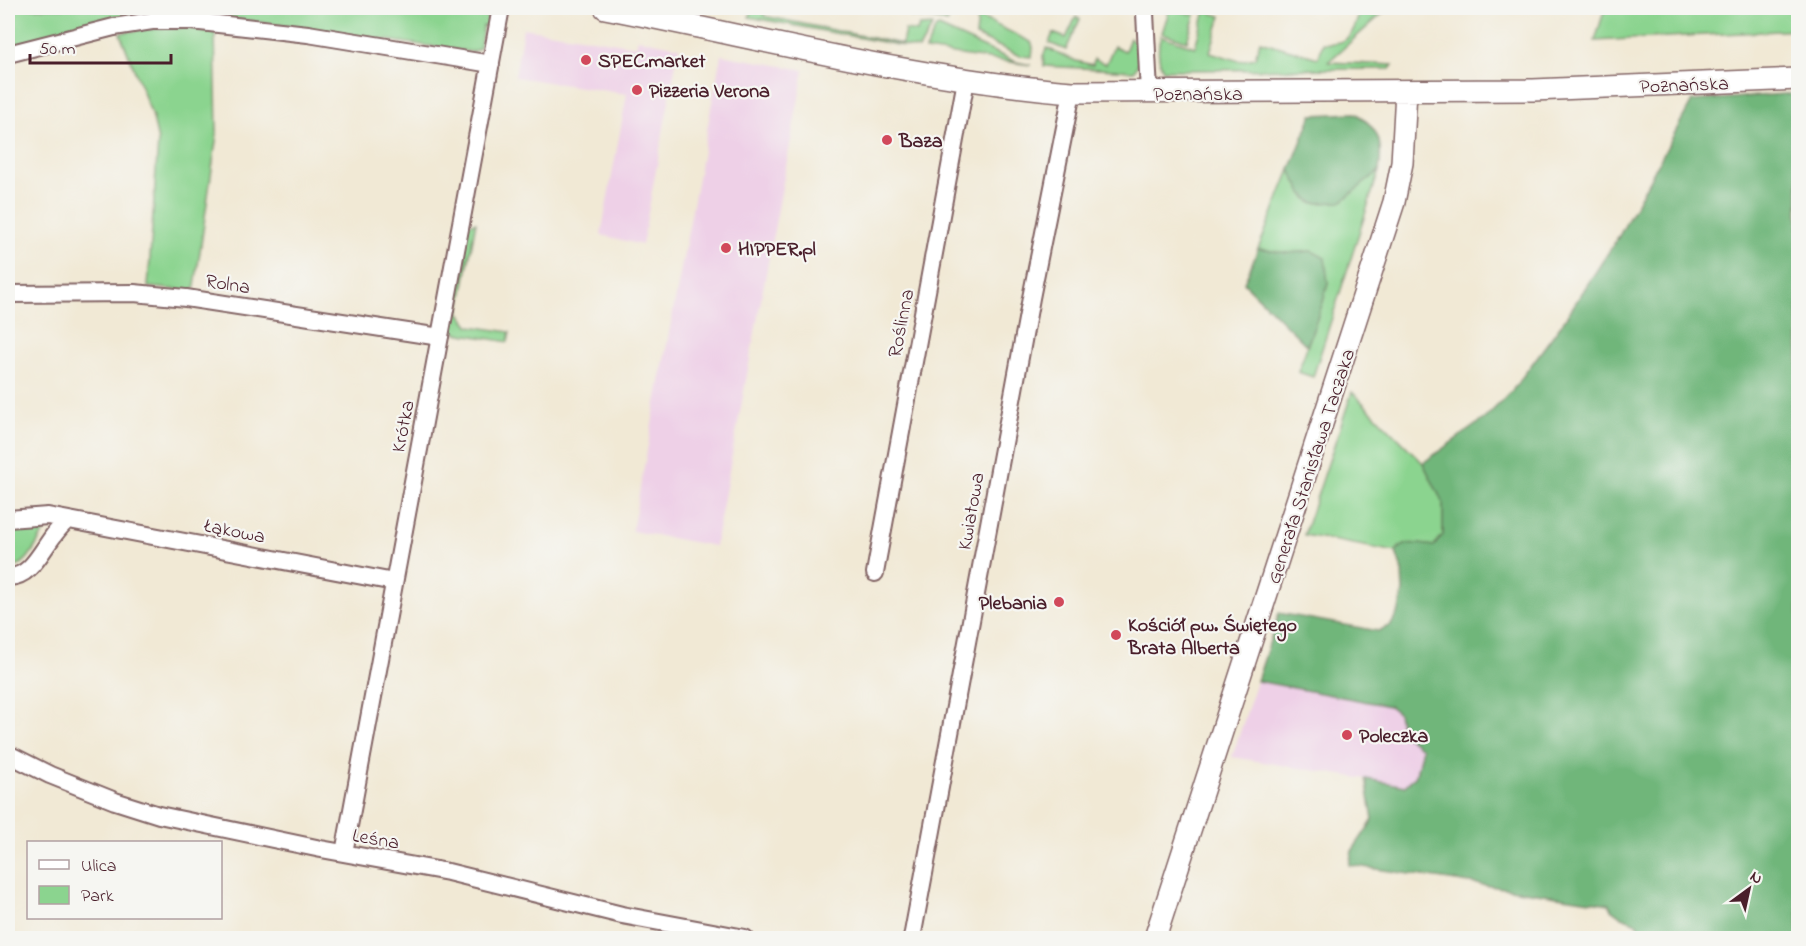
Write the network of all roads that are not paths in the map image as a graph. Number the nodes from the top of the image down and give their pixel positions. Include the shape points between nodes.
1 (501, 8) edge
2 (605, 8) edge
3 (1147, 8) edge
4 (679, 15) edge
5 (8, 54) edge
6 (491, 64) junction
7 (1798, 79) edge
8 (966, 80) junction
9 (1406, 91) junction
10 (1072, 92) junction
11 (1149, 93) junction
12 (8, 294) edge
13 (440, 337) junction
14 (8, 519) edge
15 (68, 520) junction
16 (875, 573) dead end
17 (8, 577) edge
18 (394, 582) junction
19 (8, 754) edge
20 (344, 853) junction
21 (745, 939) edge
22 (912, 939) edge
23 (1155, 939) edge

1 - 6 street, Krótka
2 - 4 street, Poznańska
3 - 11 street
4 - 8 street, Poznańska
5 - 6 street via 114,27 152,21 191,21 308,34
6 - 13 street, Krótka
7 - 9 street, Poznańska
8 - 10 street, Poznańska
8 - 16 street, Roślinna
9 - 11 street, Poznańska
9 - 23 street, Generała Stanisława Taczaka via 1402,163 1394,202
10 - 11 street, Poznańska
10 - 22 street, Kwiatowa
12 - 13 street, Rolna via 134,293 186,298
13 - 18 street, Krótka
14 - 15 street, Łąkowa via 33,516
15 - 17 street via 53,533 33,565 24,573
15 - 18 street, Łąkowa
18 - 20 street, Krótka
19 - 20 street, Leśna via 104,797 159,814
20 - 21 street, Leśna via 448,872 622,915

